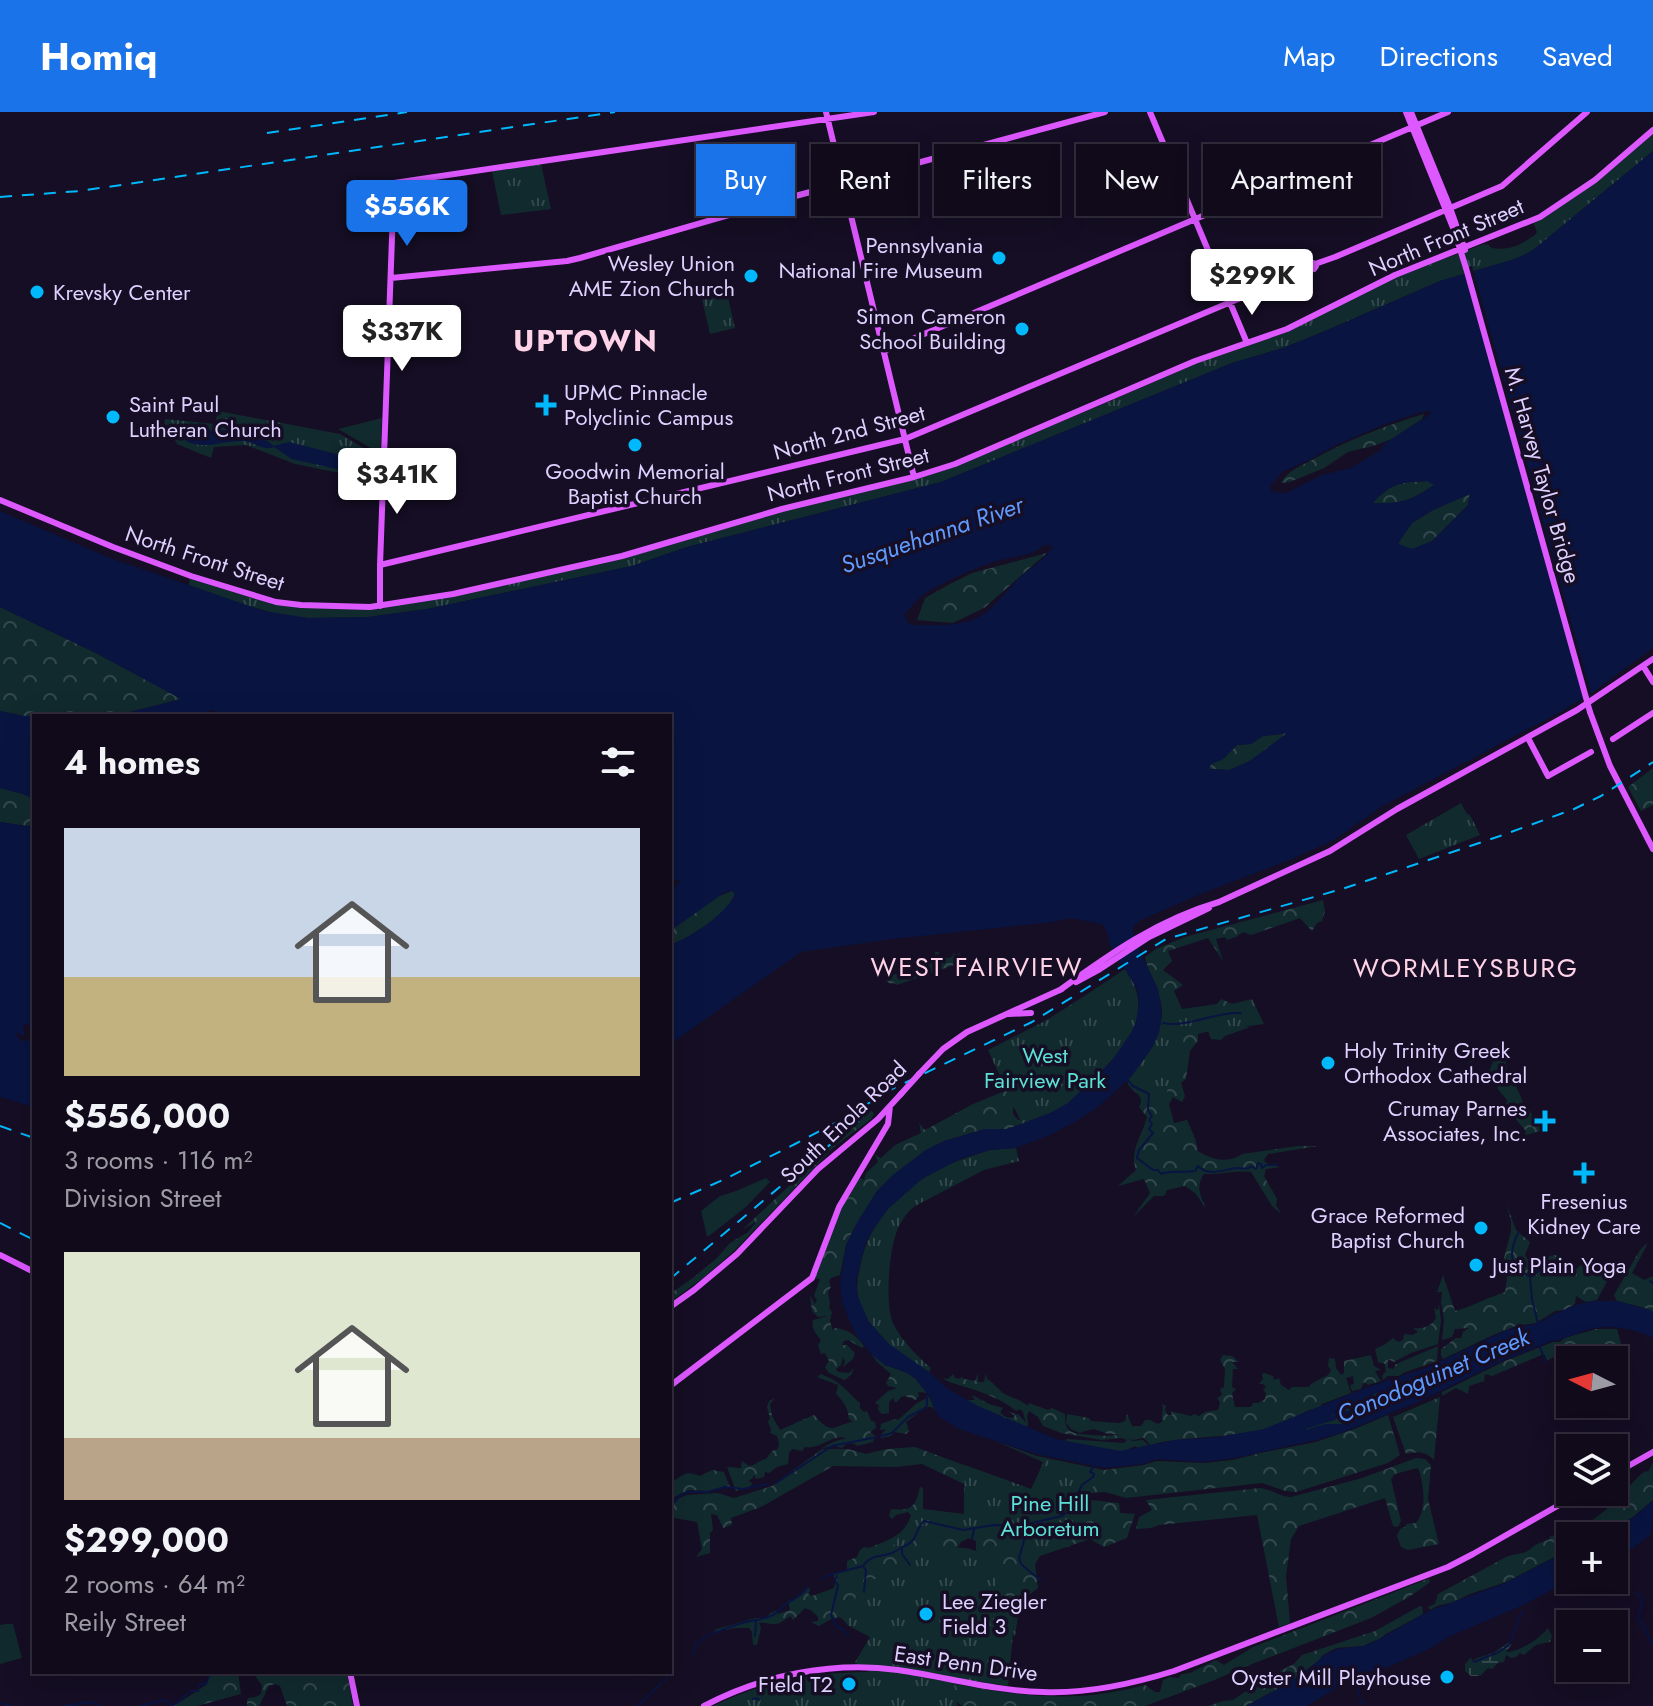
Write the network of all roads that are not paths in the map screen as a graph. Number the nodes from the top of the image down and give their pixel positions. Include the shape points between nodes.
1 (874, 112) edge
2 (1105, 112) edge
3 (1150, 112) edge
4 (1409, 112) edge
5 (1448, 112) edge
6 (1587, 112) edge
7 (827, 115) edge
8 (1414, 126) junction
9 (1653, 130) edge
10 (834, 144) edge
11 (918, 163) edge
12 (811, 192) edge
13 (1448, 209) junction
14 (852, 216) edge
15 (1195, 219) junction
16 (1475, 243) junction
17 (1462, 248) junction
18 (1447, 255) junction
19 (1467, 265) junction
20 (391, 278) junction
21 (1230, 302) junction
22 (1247, 343) junction
23 (884, 351) junction
24 (905, 439) junction
25 (914, 477) junction
26 (0, 500) edge
27 (380, 565) junction
28 (379, 588) junction
29 (364, 606) junction
30 (380, 606) junction
31 (1653, 659) edge
32 (1643, 666) junction
33 (1653, 682) edge
34 (1592, 711) junction
35 (1653, 713) edge
36 (1596, 729) junction
37 (1601, 736) junction
38 (1528, 738) junction
39 (1613, 739) junction
40 (1591, 752) junction
41 (1608, 757) junction
42 (1653, 846) edge
43 (1031, 1013) dead end
44 (1005, 1014) junction
45 (886, 1116) junction
46 (0, 1255) edge
47 (32, 1271) edge
48 (672, 1306) edge
49 (672, 1384) edge
50 (1653, 1452) edge
51 (1628, 1466) edge
52 (1557, 1506) edge
53 (350, 1674) edge
54 (357, 1706) edge
55 (704, 1706) edge

1 - 7 main road
2 - 11 main road
3 - 15 main road
4 - 8 main road, M. Harvey Taylor Bridge
5 - 8 main road
6 - 13 main road, North 2nd Street via 1502,186
7 - 10 main road
7 - 20 main road via 394,183
8 - 13 main road, M. Harvey Taylor Bridge
8 - 15 main road
9 - 16 main road, North Front Street via 1595,180 1540,217
12 - 20 main road via 567,261
13 - 17 main road, M. Harvey Taylor Bridge
13 - 21 main road, North 2nd Street
14 - 23 main road
15 - 21 main road
15 - 23 main road
16 - 17 main road, North Front Street
16 - 19 main road
17 - 18 main road, North Front Street
17 - 19 main road, M. Harvey Taylor Bridge
18 - 19 main road via 1459,256
18 - 22 main road, North Front Street
19 - 34 main road, M. Harvey Taylor Bridge, bridge
20 - 27 main road
21 - 22 main road
21 - 24 main road, North 2nd Street
22 - 25 main road, North Front Street
23 - 24 main road
24 - 25 main road
24 - 27 main road, North 2nd Street
25 - 30 main road, North Front Street via 622,556
26 - 29 main road, North Front Street via 113,547 263,599
27 - 28 main road
28 - 29 main road via 375,602
28 - 30 main road
29 - 30 main road, North Front Street
31 - 32 main road
32 - 33 main road
32 - 38 main road
34 - 36 main road
34 - 37 main road
35 - 39 main road
36 - 40 main road
36 - 41 main road
37 - 39 main road
37 - 41 main road
38 - 40 main road via 1548,776
38 - 44 main road, South Enola Road via 1330,851 1157,925 1060,990
39 - 41 main road
40 - 41 main road
41 - 42 main road
43 - 44 main road
44 - 45 main road, South Enola Road, bridge via 948,1045
45 - 48 main road, South Enola Road via 818,1169 743,1248
45 - 49 main road via 879,1139 839,1207 810,1280
46 - 47 main road
50 - 51 main road
52 - 55 main road, East Penn Drive via 1448,1567 1139,1682 1046,1693 851,1667 769,1680
53 - 54 main road

